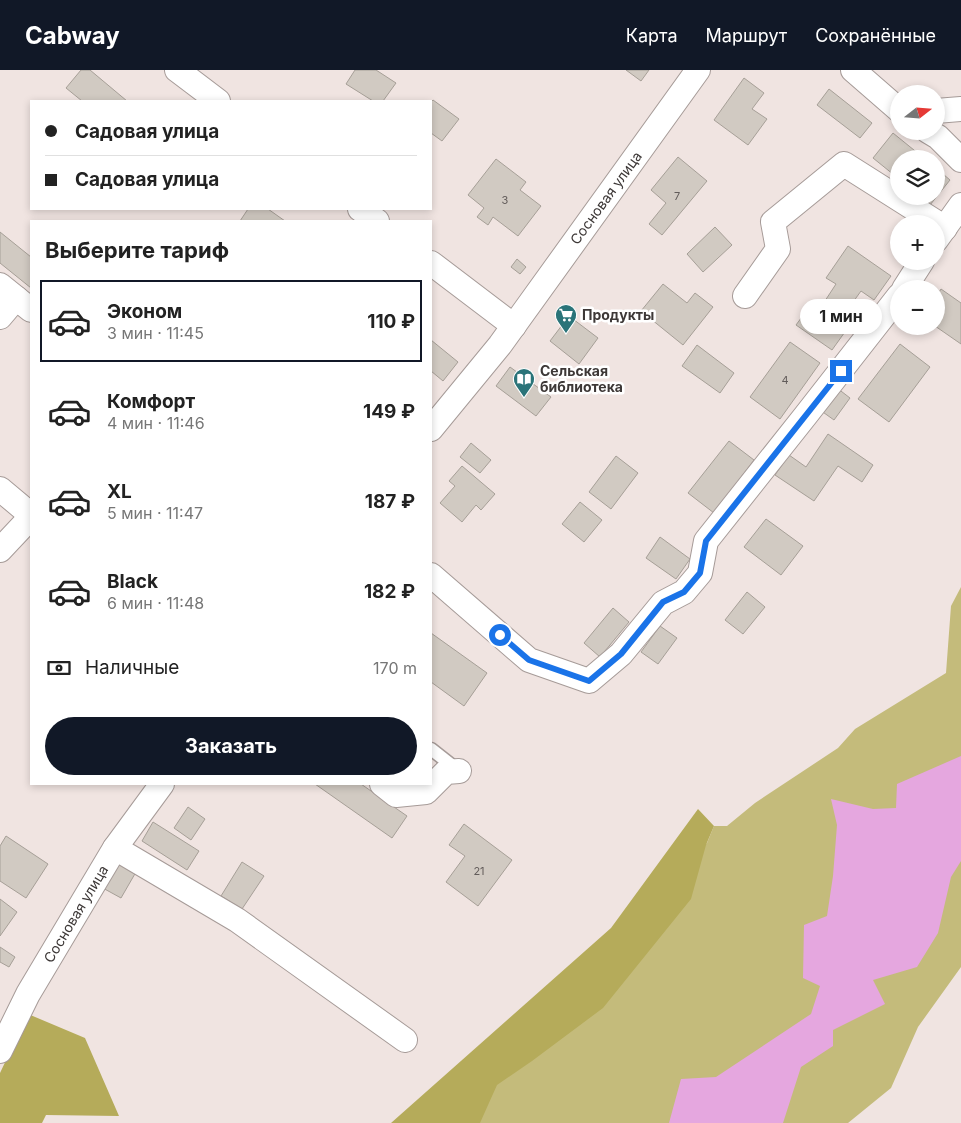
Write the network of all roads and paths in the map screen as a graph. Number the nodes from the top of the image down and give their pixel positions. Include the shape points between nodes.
1 (177, 70) edge
2 (698, 70) edge
3 (853, 70) edge
4 (217, 100) edge
5 (890, 102) edge
6 (961, 109) edge
7 (945, 110) edge
8 (941, 140) edge
9 (961, 160) edge
10 (961, 204) edge
11 (361, 210) edge
12 (914, 215) edge
13 (376, 220) edge
14 (945, 227) edge
15 (432, 264) edge
16 (745, 296) dead end
17 (16, 298) edge
18 (890, 308) edge
19 (0, 316) edge
20 (514, 326) junction
21 (432, 428) edge
22 (0, 489) edge
23 (30, 515) edge
24 (30, 517) edge
25 (0, 550) edge
26 (432, 576) edge
27 (432, 750) edge
28 (459, 771) joint
29 (161, 785) edge
30 (383, 785) edge
31 (115, 848) junction
32 (405, 1040) dead end
33 (0, 1051) edge

1 - 4 street
2 - 20 street, Сосновая улица
3 - 5 street
6 - 7 street
8 - 9 street
10 - 14 street
11 - 13 street
12 - 16 street via 844,164 772,222 778,249
15 - 20 street
17 - 19 street
18 - 26 street via 706,541 700,573 684,592 663,602 621,654 589,681 529,660
20 - 21 street, Сосновая улица
22 - 23 street
24 - 25 street
27 - 28 lane
28 - 30 street via 446,772 426,792 396,795
29 - 31 street, Сосновая улица
31 - 32 street via 237,920
31 - 33 street, Сосновая улица via 28,994

